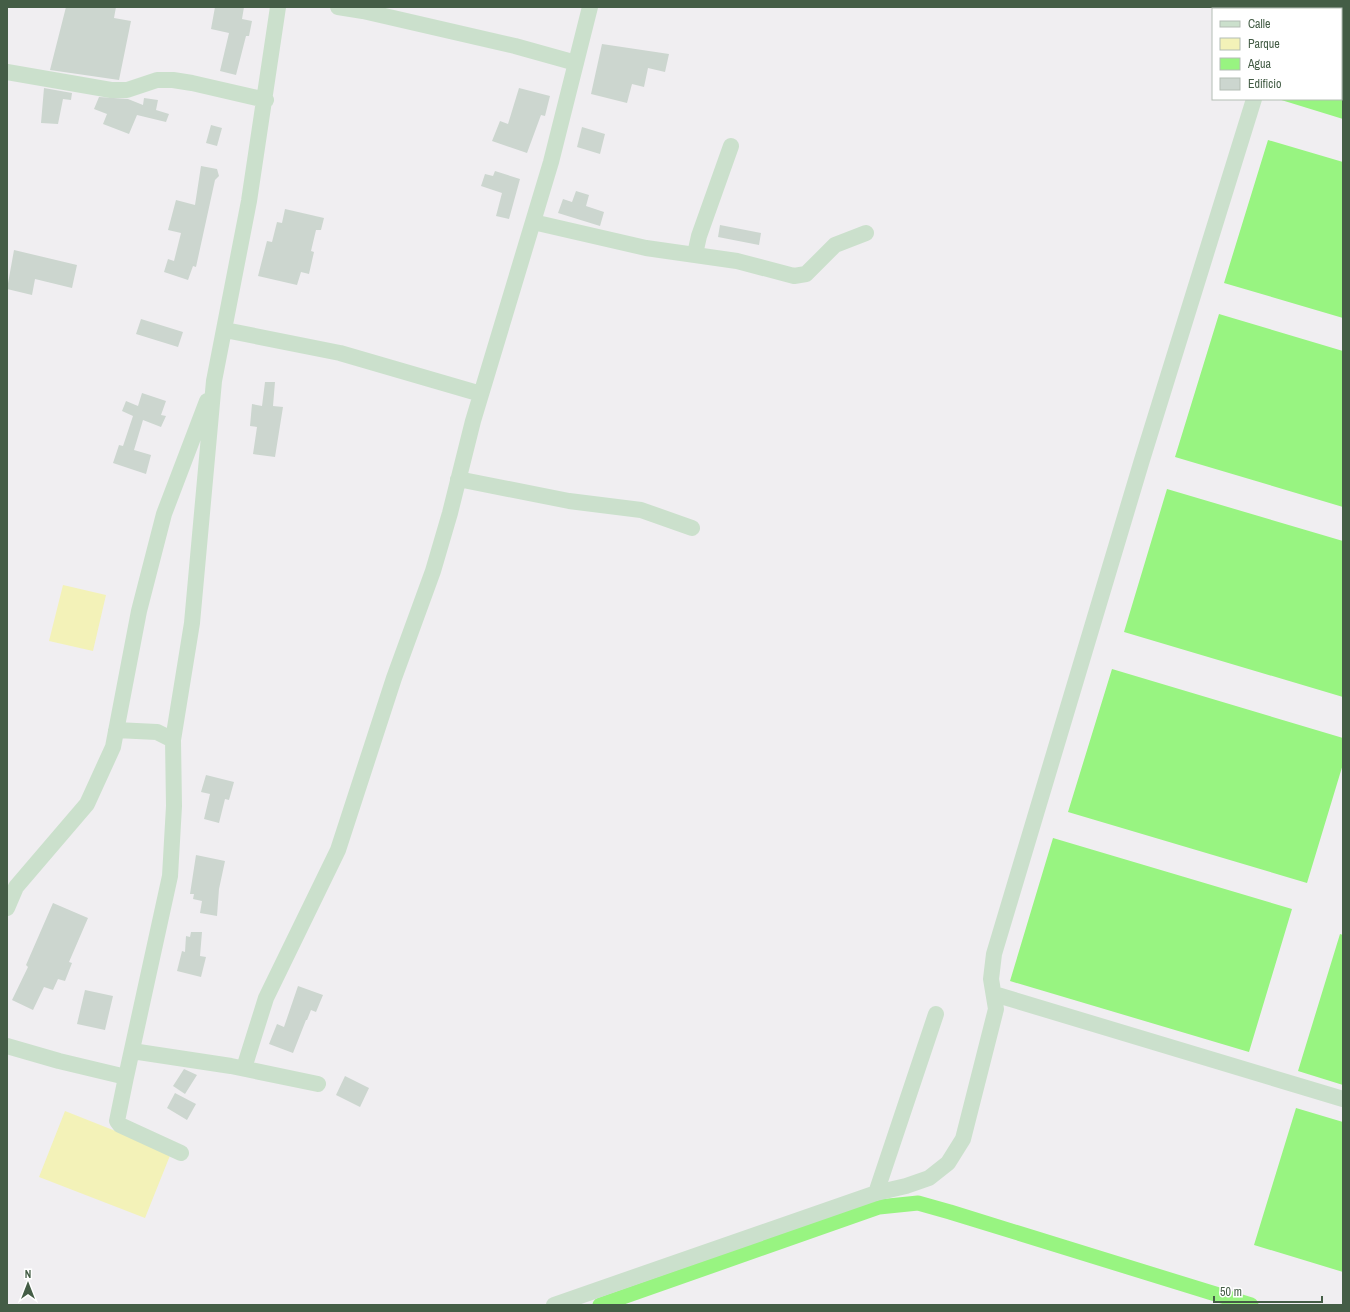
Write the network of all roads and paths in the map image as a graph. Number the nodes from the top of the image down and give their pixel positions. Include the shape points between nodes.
1 (278, 7) edge
2 (338, 7) edge
3 (590, 7) edge
4 (576, 63) junction
5 (7, 72) edge
6 (266, 100) junction
7 (1254, 100) edge
8 (731, 146) dead end
9 (532, 222) junction
10 (866, 233) dead end
11 (695, 254) junction
12 (225, 330) junction
13 (214, 381) junction
14 (481, 394) junction
15 (458, 480) junction
16 (692, 528) dead end
17 (116, 730) junction
18 (173, 740) junction
19 (12, 885) edge
20 (7, 908) edge
21 (994, 994) junction
22 (936, 1014) dead end
23 (7, 1046) edge
24 (132, 1051) junction
25 (244, 1068) junction
26 (126, 1077) junction
27 (318, 1084) dead end
28 (1343, 1099) edge
29 (181, 1153) dead end
30 (876, 1193) junction
31 (554, 1305) edge

1 - 6 street
2 - 4 street via 362,10 507,44
3 - 4 street
4 - 9 street via 551,162
5 - 6 street via 111,90 127,90 157,80 192,82
6 - 12 street
7 - 21 street via 1142,460 994,954 991,979
8 - 11 street
9 - 11 street via 646,248
9 - 14 street
10 - 11 street via 835,245 806,274 794,276 738,261
12 - 13 street
12 - 14 street via 340,353
13 - 17 street via 164,514 139,611
13 - 18 street via 192,623
14 - 15 street
15 - 16 street via 569,501 641,510
15 - 25 street via 433,571 338,850 266,998
17 - 18 street via 157,732
17 - 19 street via 113,747 87,804
18 - 24 street via 174,806 170,876
19 - 20 street
21 - 28 street
21 - 30 street via 996,1009 963,1139 948,1163 929,1178
22 - 30 street
23 - 26 street
24 - 25 street
24 - 26 street
25 - 27 street
26 - 29 street via 117,1121 120,1125
30 - 31 street

